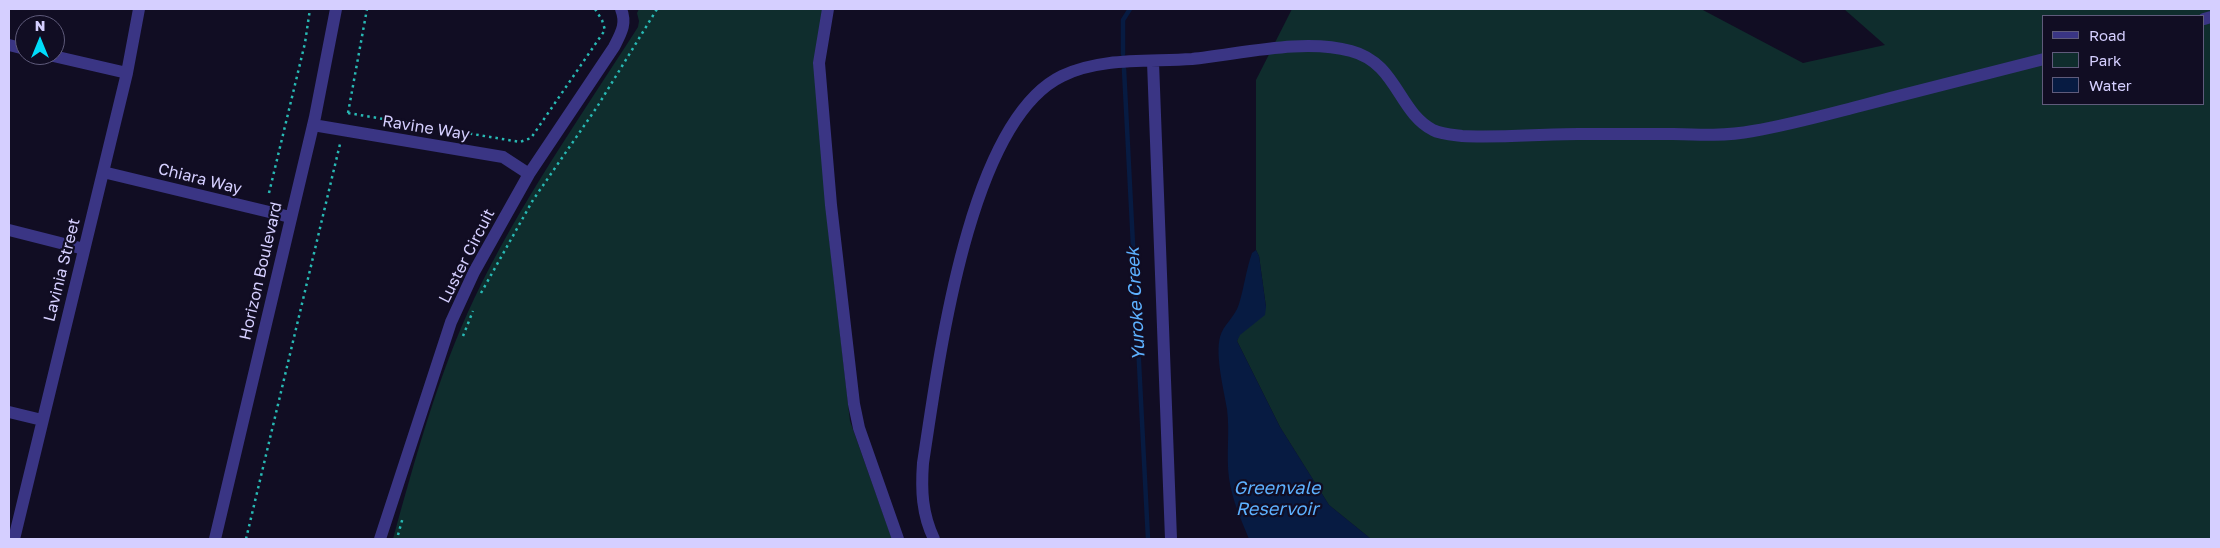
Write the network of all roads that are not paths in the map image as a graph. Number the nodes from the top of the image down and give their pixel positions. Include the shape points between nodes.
1 (139, 9) edge
2 (336, 9) edge
3 (621, 9) edge
4 (828, 9) edge
5 (65, 59) edge
6 (2042, 60) edge
7 (1153, 62) junction
8 (127, 73) junction
9 (313, 126) junction
10 (102, 172) junction
11 (529, 174) junction
12 (290, 217) junction
13 (9, 230) edge
14 (84, 248) junction
15 (9, 412) edge
16 (42, 420) junction
17 (14, 539) edge
18 (214, 539) edge
19 (380, 539) edge
20 (898, 539) edge
21 (934, 539) edge
22 (1171, 539) edge

1 - 8 street, Lavinia Street
2 - 9 street, Horizon Boulevard
3 - 11 street, Luster Circuit via 624,29
4 - 20 street via 820,72 831,205 854,404 859,428
5 - 8 street
6 - 7 street via 1746,132 1493,136 1459,136 1434,130 1416,115 1384,71 1369,57 1347,50 1285,48
7 - 21 street via 1110,63 1084,68 1061,76 1041,89 1013,123 985,180 964,240 952,290 923,463 923,506
7 - 22 street
8 - 10 street, Lavinia Street
9 - 11 street, Ravine Way via 503,157
9 - 12 street, Horizon Boulevard
10 - 12 street, Chiara Way
10 - 14 street, Lavinia Street
11 - 19 street, Luster Circuit via 474,272 451,322
12 - 18 street, Horizon Boulevard
13 - 14 street
14 - 16 street, Lavinia Street
15 - 16 street
16 - 17 street, Lavinia Street

